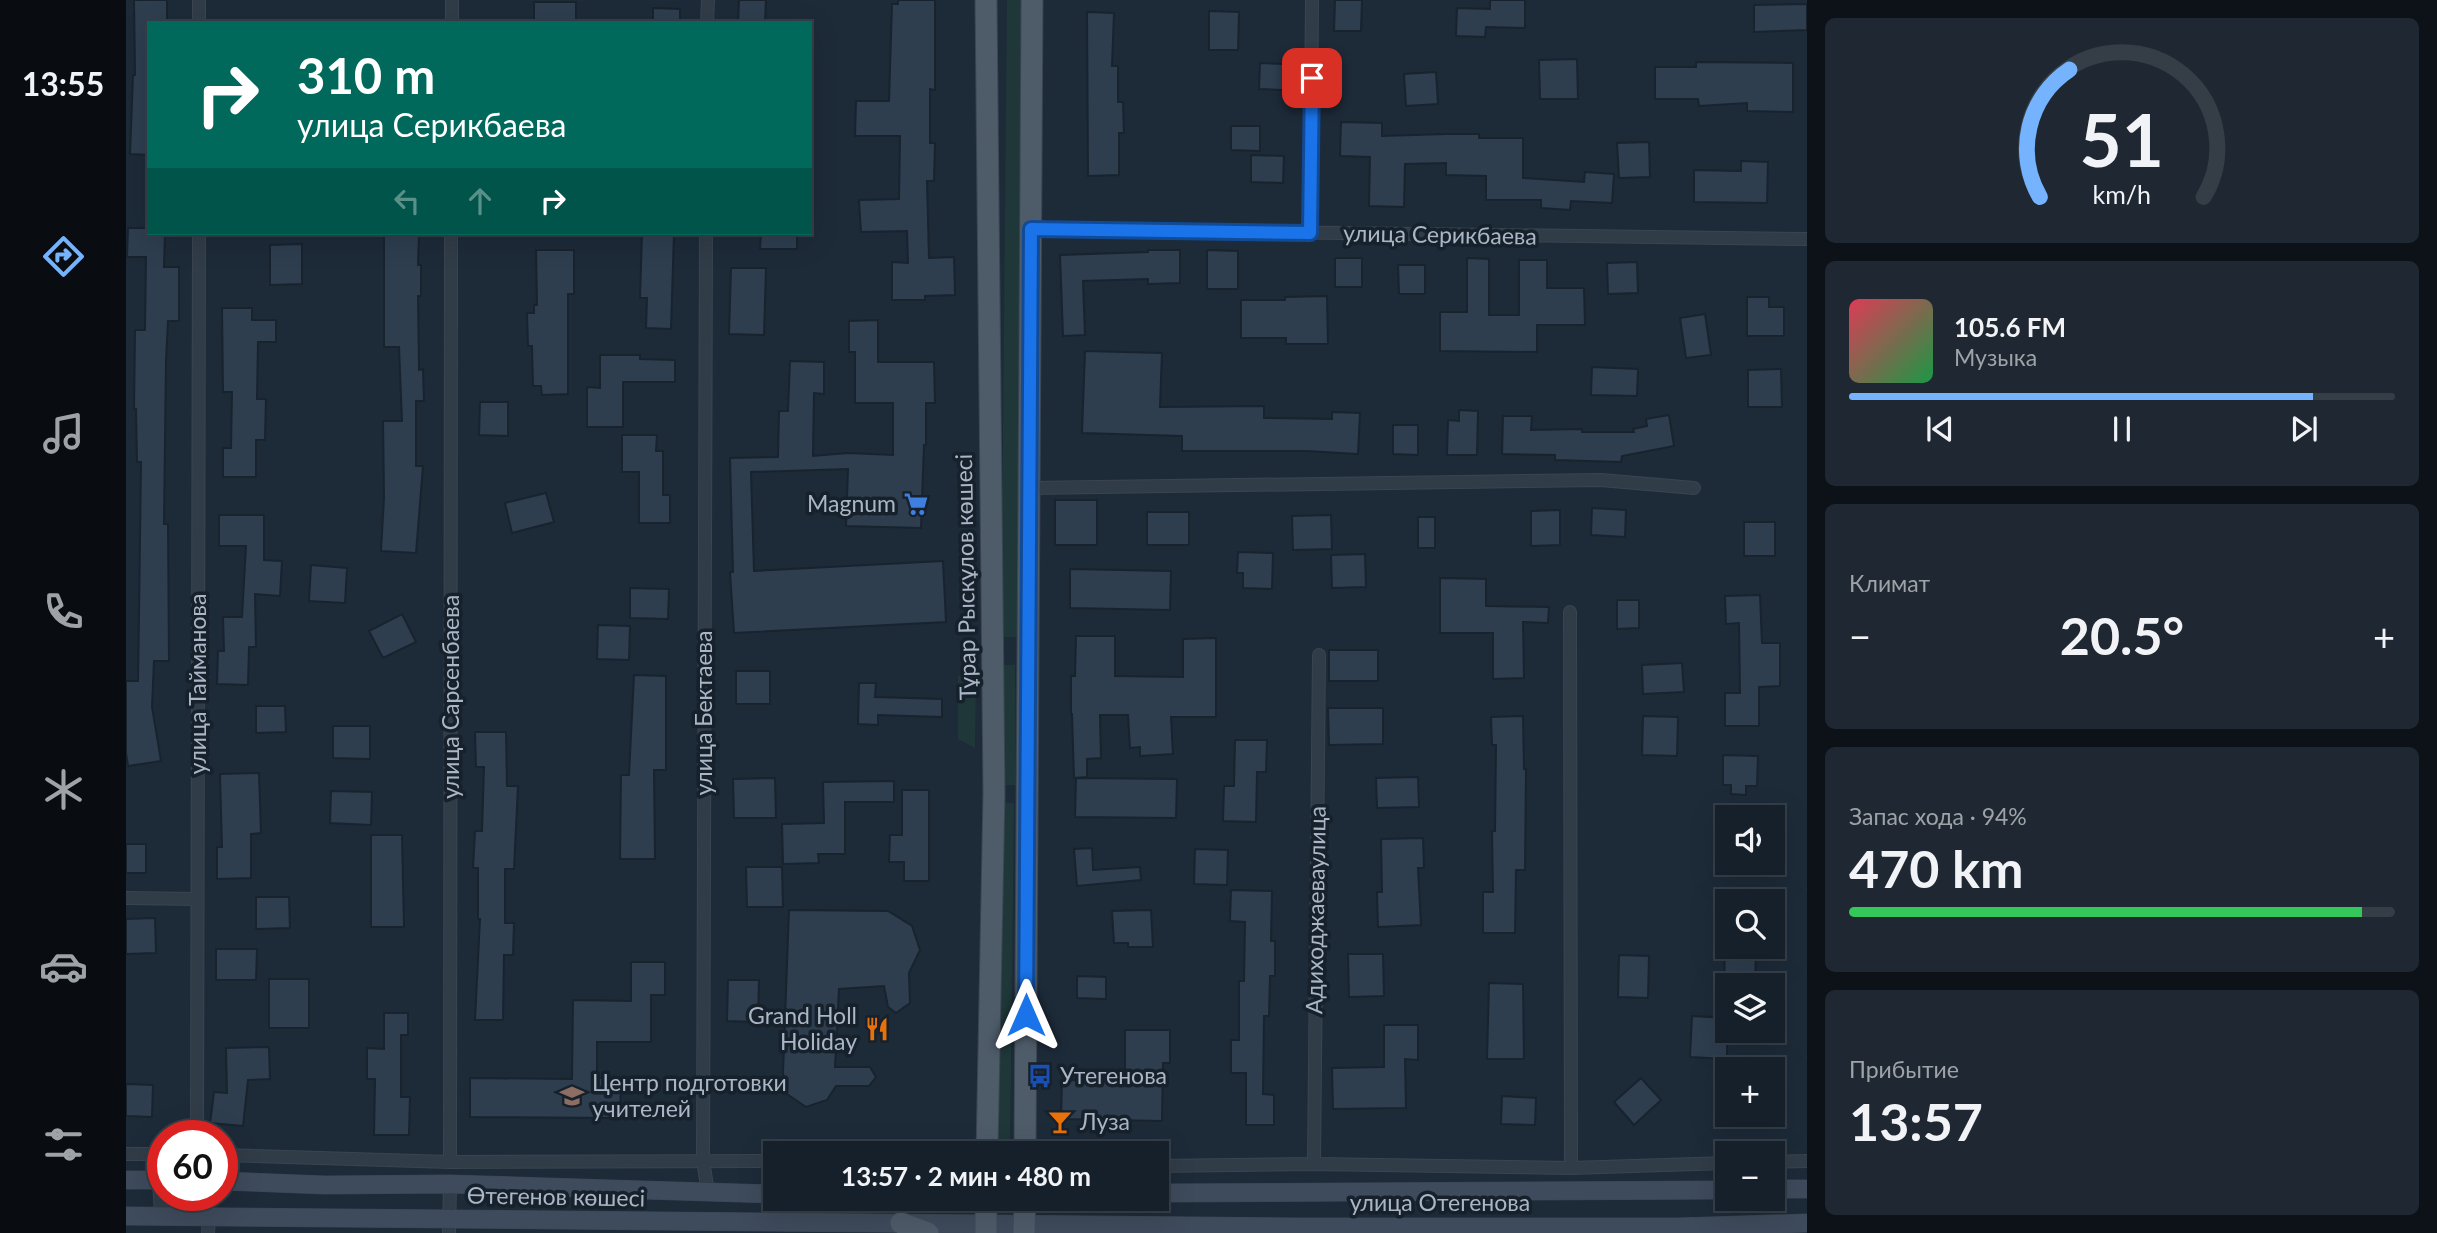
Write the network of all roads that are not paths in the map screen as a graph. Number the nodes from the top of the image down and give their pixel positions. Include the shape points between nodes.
1 (199, 0) edge
2 (452, 0) edge
3 (708, 0) edge
4 (986, 0) edge
5 (1032, 0) edge
6 (1312, 0) edge
7 (199, 21) edge
8 (452, 21) edge
9 (707, 21) edge
10 (1031, 229) junction
11 (1310, 233) junction
12 (199, 235) edge
13 (451, 235) edge
14 (706, 235) edge
15 (1807, 239) edge
16 (1029, 488) junction
17 (1693, 488) dead end
18 (1570, 612) dead end
19 (1028, 654) junction
20 (1319, 655) dead end
21 (993, 657) junction
22 (994, 793) junction
23 (1027, 793) junction
24 (126, 898) edge
25 (197, 899) junction
26 (197, 1120) edge
27 (987, 1141) edge
28 (1025, 1141) edge
29 (126, 1154) edge
30 (147, 1154) edge
31 (238, 1155) edge
32 (703, 1160) junction
33 (763, 1161) edge
34 (1807, 1161) edge
35 (450, 1162) junction
36 (1785, 1162) edge
37 (1715, 1163) edge
38 (1314, 1164) junction
39 (1169, 1166) edge
40 (1571, 1168) junction
41 (126, 1180) edge
42 (147, 1180) edge
43 (238, 1182) edge
44 (450, 1184) junction
45 (1785, 1189) edge
46 (1807, 1189) edge
47 (1715, 1190) edge
48 (708, 1193) junction
49 (1169, 1193) edge
50 (763, 1194) edge
51 (161, 1211) edge
52 (126, 1216) edge
53 (161, 1216) junction
54 (901, 1223) junction
55 (1807, 1223) edge
56 (208, 1224) edge
57 (449, 1227) edge
58 (703, 1228) edge
59 (986, 1228) edge
60 (1024, 1228) edge
61 (1078, 1229) edge
62 (928, 1233) edge

1 - 7 street
2 - 8 street
3 - 9 street
4 - 21 main road, Тұрар Рыскұлов көшесі
5 - 10 main road
6 - 11 street
10 - 11 street, улица Серикбаева
10 - 16 main road
11 - 15 street, улица Серикбаева
12 - 25 street, улица Тайманова
13 - 35 street, улица Сарсенбаева
14 - 32 street, улица Бектаева
16 - 17 street via 1601,480
16 - 19 main road
18 - 40 street
19 - 21 main road
19 - 23 main road
20 - 38 street, Адиходжаеваулица
21 - 22 main road, Тұрар Рыскұлов көшесі
22 - 23 main road
22 - 27 main road, Тұрар Рыскұлов көшесі
23 - 28 main road
24 - 25 street
25 - 26 street, улица Тайманова
29 - 30 street
31 - 35 street
32 - 33 street
32 - 35 street
32 - 48 street, улица Бектаева
34 - 36 street
37 - 40 street, улица Отегенова
38 - 39 street, улица Отегенова
38 - 40 street, улица Отегенова
41 - 42 main road
43 - 44 main road, Өтегенов көшесі
44 - 48 main road, Өтегенов көшесі
44 - 57 street
45 - 46 main road
47 - 49 main road, улица Отегенова
48 - 50 main road, Өтегенов көшесі
51 - 53 street
52 - 53 main road, Өтегенов көшесі
53 - 56 main road, Өтегенов көшесі
54 - 58 main road, Өтегенов көшесі
54 - 59 main road, Өтегенов көшесі
54 - 62 main road
55 - 61 main road, улица Отегенова
56 - 57 main road, Өтегенов көшесі
57 - 58 main road, Өтегенов көшесі
59 - 60 main road, Өтегенов көшесі
60 - 61 main road, улица Отегенова

